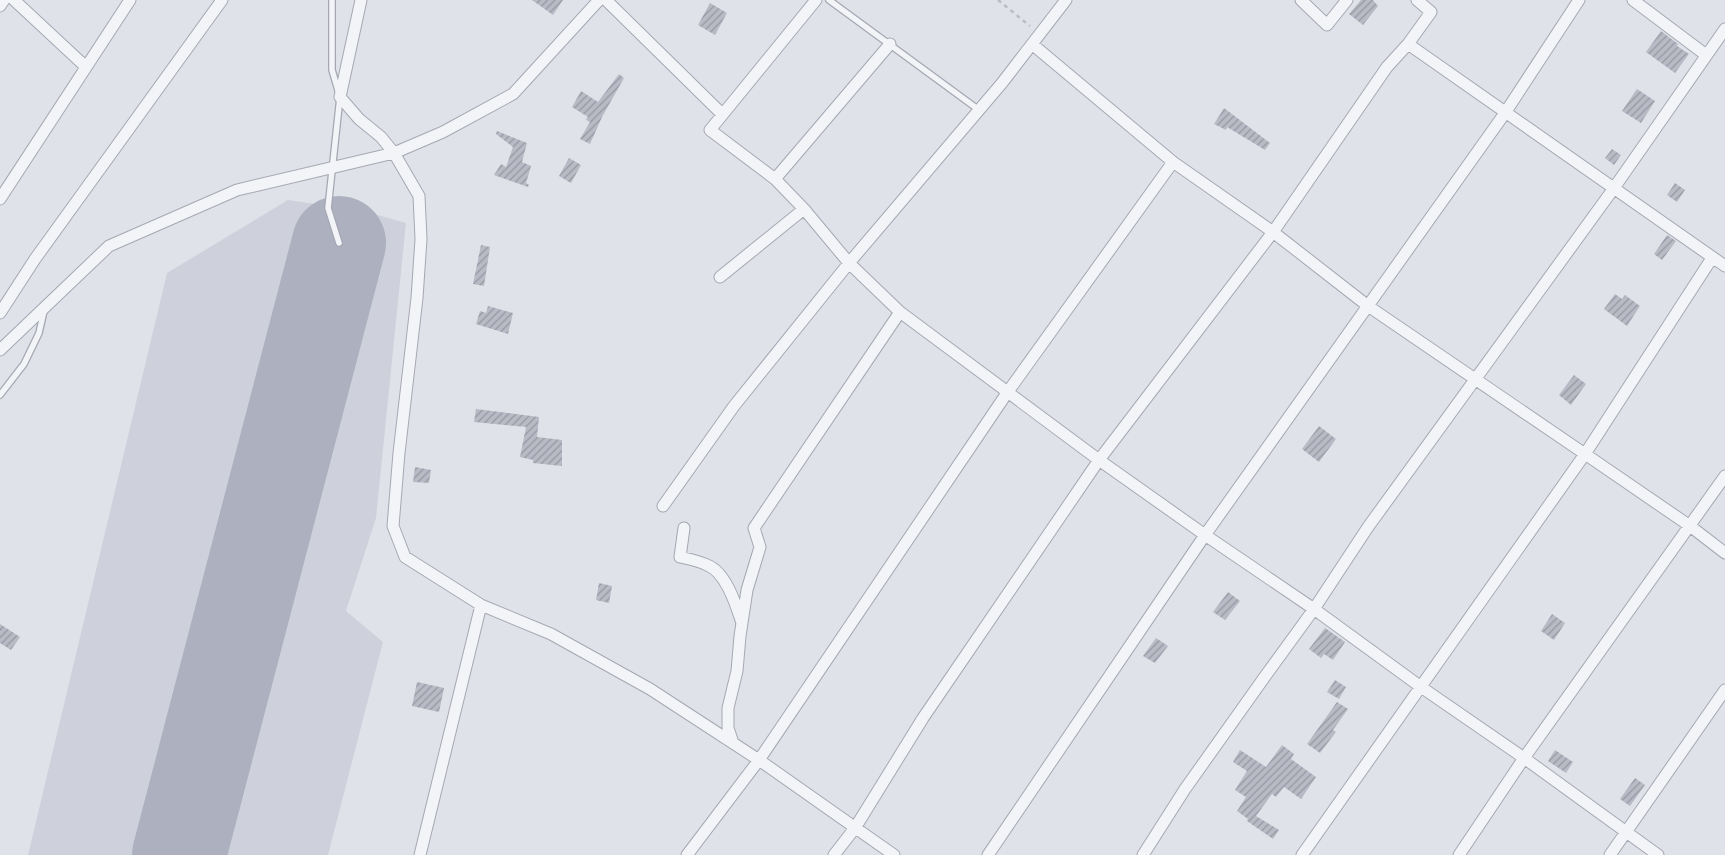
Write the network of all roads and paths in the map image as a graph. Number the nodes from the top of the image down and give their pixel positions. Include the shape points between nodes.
1 (4, 0) edge
2 (14, 0) edge
3 (130, 0) edge
4 (222, 0) edge
5 (332, 0) edge
6 (361, 0) edge
7 (599, 0) edge
8 (606, 0) edge
9 (816, 0) edge
10 (829, 0) edge
11 (998, 0) edge
12 (1066, 0) edge
13 (1301, 0) edge
14 (1347, 0) edge
15 (1417, 0) edge
16 (1579, 0) edge
17 (1633, 0) edge
18 (0, 6) edge
19 (1725, 29) edge
20 (1039, 34) junction
21 (890, 44) junction
22 (1032, 44) junction
23 (1408, 44) junction
24 (1706, 55) junction
25 (86, 67) junction
26 (340, 97) junction
27 (979, 110) junction
28 (1505, 113) junction
29 (722, 114) junction
30 (394, 153) junction
31 (1172, 162) junction
32 (333, 166) junction
33 (775, 179) junction
34 (1614, 188) junction
35 (0, 199) edge
36 (804, 209) junction
37 (1273, 232) junction
38 (339, 243) dead end
39 (1712, 258) junction
40 (849, 263) junction
41 (1725, 266) edge
42 (720, 277) dead end
43 (1368, 306) junction
44 (46, 307) junction
45 (900, 312) junction
46 (0, 313) edge
47 (0, 350) edge
48 (1475, 378) junction
49 (1006, 393) junction
50 (0, 396) edge
51 (1584, 454) junction
52 (1099, 460) junction
53 (1725, 476) edge
54 (664, 506) dead end
55 (1690, 526) junction
56 (684, 528) dead end
57 (1205, 535) junction
58 (1725, 553) edge
59 (481, 605) junction
60 (1314, 609) junction
61 (742, 624) junction
62 (1421, 687) junction
63 (1725, 690) edge
64 (733, 742) junction
65 (1524, 758) junction
66 (759, 760) junction
67 (855, 828) junction
68 (1626, 832) junction
69 (420, 855) edge
70 (687, 855) edge
71 (834, 855) edge
72 (894, 855) edge
73 (988, 855) edge
74 (1143, 855) edge
75 (1302, 855) edge
76 (1459, 855) edge
77 (1610, 855) edge
78 (1658, 855) edge

1 - 18 street
2 - 25 street
3 - 25 street
4 - 46 street via 34,259
5 - 26 lane via 332,70
6 - 26 street
7 - 30 street via 513,94 443,132
8 - 29 street
9 - 29 street
10 - 21 lane
11 - 20 path
12 - 20 street
13 - 14 street via 1327,25
15 - 23 street via 1431,12
16 - 28 street
17 - 24 street
19 - 24 street
20 - 22 street
21 - 27 lane
21 - 33 street
22 - 27 street
22 - 31 street
23 - 28 street
23 - 37 street via 1387,67
24 - 34 street
25 - 35 street
26 - 30 street
26 - 32 lane
27 - 40 street
28 - 34 street
28 - 43 street
29 - 33 street via 710,130
30 - 32 street
30 - 59 street via 419,196 421,239 393,526 405,557
31 - 37 street
31 - 49 street
32 - 38 lane via 328,208
32 - 44 street via 236,190 109,246
33 - 36 street
34 - 39 street
34 - 48 street
36 - 40 street
36 - 42 street
37 - 43 street
37 - 52 street
39 - 41 street
39 - 51 street
40 - 45 street
40 - 54 street via 734,406
43 - 48 street
43 - 57 street
44 - 47 street
44 - 50 lane via 39,333 24,364
45 - 49 street
45 - 61 street via 754,528 760,547 747,590
48 - 51 street
48 - 60 street via 1368,527
49 - 52 street
49 - 66 street
51 - 55 street
51 - 62 street
52 - 57 street
52 - 67 street via 923,718
53 - 55 street
55 - 58 street
55 - 65 street
56 - 61 street via 680,557 709,565 723,580
57 - 60 street
57 - 73 street
59 - 64 street via 551,634 650,689
59 - 69 street
60 - 62 street
60 - 74 street via 1185,789
61 - 64 street via 737,671 728,708 728,728
62 - 65 street
62 - 75 street
63 - 68 street
64 - 66 street
65 - 68 street
65 - 76 street
66 - 67 street
66 - 70 street
67 - 71 street
67 - 72 street
68 - 77 street
68 - 78 street

